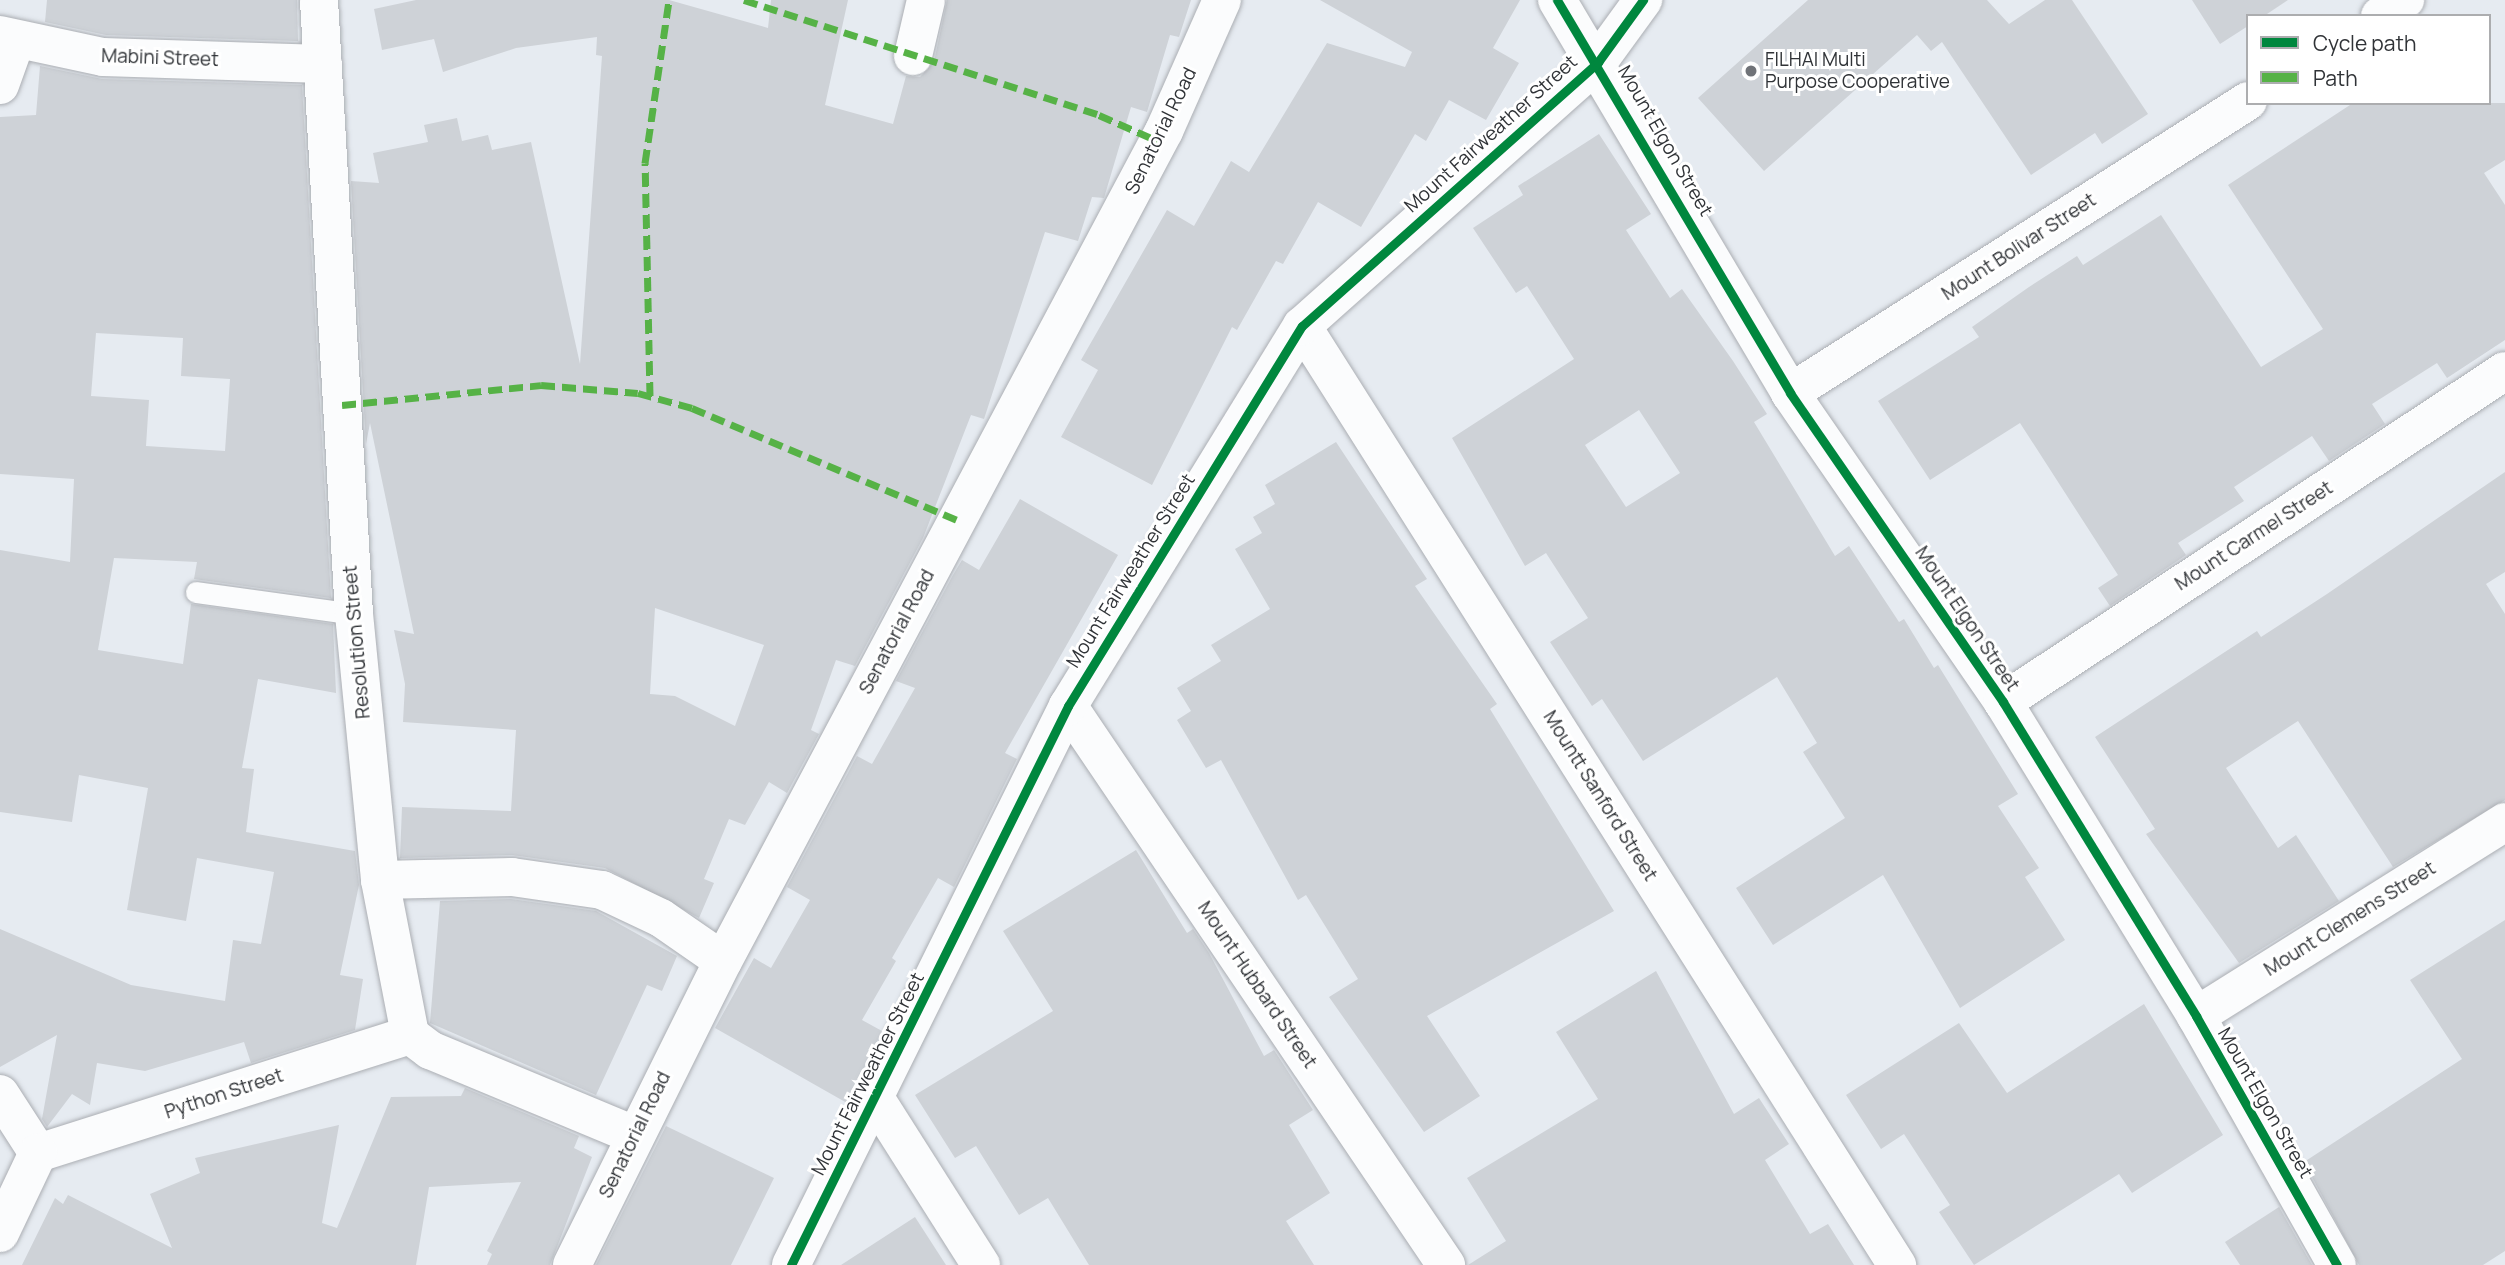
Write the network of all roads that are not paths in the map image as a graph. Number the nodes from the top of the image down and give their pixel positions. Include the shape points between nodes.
1 (319, 0) edge
2 (926, 0) edge
3 (1222, 0) edge
4 (1557, 0) edge
5 (1643, 0) edge
6 (2405, 0) edge
7 (2384, 14) edge
8 (8, 37) edge
9 (913, 56) dead end
10 (1598, 61) junction
11 (323, 64) junction
12 (0, 86) edge
13 (2246, 102) edge
14 (1302, 326) junction
15 (2505, 371) edge
16 (1790, 393) junction
17 (196, 592) dead end
18 (354, 614) junction
19 (2003, 702) junction
20 (1068, 706) junction
21 (2505, 822) edge
22 (380, 880) junction
23 (723, 961) junction
24 (2196, 1016) junction
25 (410, 1035) junction
26 (0, 1094) edge
27 (875, 1098) junction
28 (634, 1135) junction
29 (38, 1153) junction
30 (0, 1233) edge
31 (572, 1265) edge
32 (792, 1265) edge
33 (981, 1265) edge
34 (1446, 1265) edge
35 (1898, 1265) edge
36 (2337, 1265) edge

1 - 11 street, Resolution Street
2 - 9 street
3 - 23 street, Senatorial Road via 1164,131
4 - 10 street, Mount Elgon Street
5 - 10 street, Mount Fairweather Street
6 - 7 street
8 - 11 street, Mabini Street via 103,57
8 - 12 street
10 - 14 street, Mount Fairweather Street
10 - 16 street, Mount Elgon Street
11 - 18 street, Resolution Street
13 - 16 street, Mount Bolivar Street
14 - 20 street, Mount Fairweather Street
14 - 35 street, Mountt Sanford Street
15 - 19 street, Mount Carmel Street
16 - 19 street, Mount Elgon Street
17 - 18 lane
18 - 22 street, Resolution Street
19 - 24 street, Mount Elgon Street
20 - 27 street, Mount Fairweather Street
20 - 34 street, Mount Hubbard Street
21 - 24 street, Mount Clemens Street
22 - 23 street via 512,877 602,890 661,918
22 - 25 street, Resolution Street
23 - 28 street, Senatorial Road
24 - 36 street, Mount Elgon Street
25 - 28 street via 430,1050
25 - 29 street, Python Street
26 - 29 street
27 - 32 street, Mount Fairweather Street
27 - 33 street
28 - 31 street, Senatorial Road
29 - 30 street

